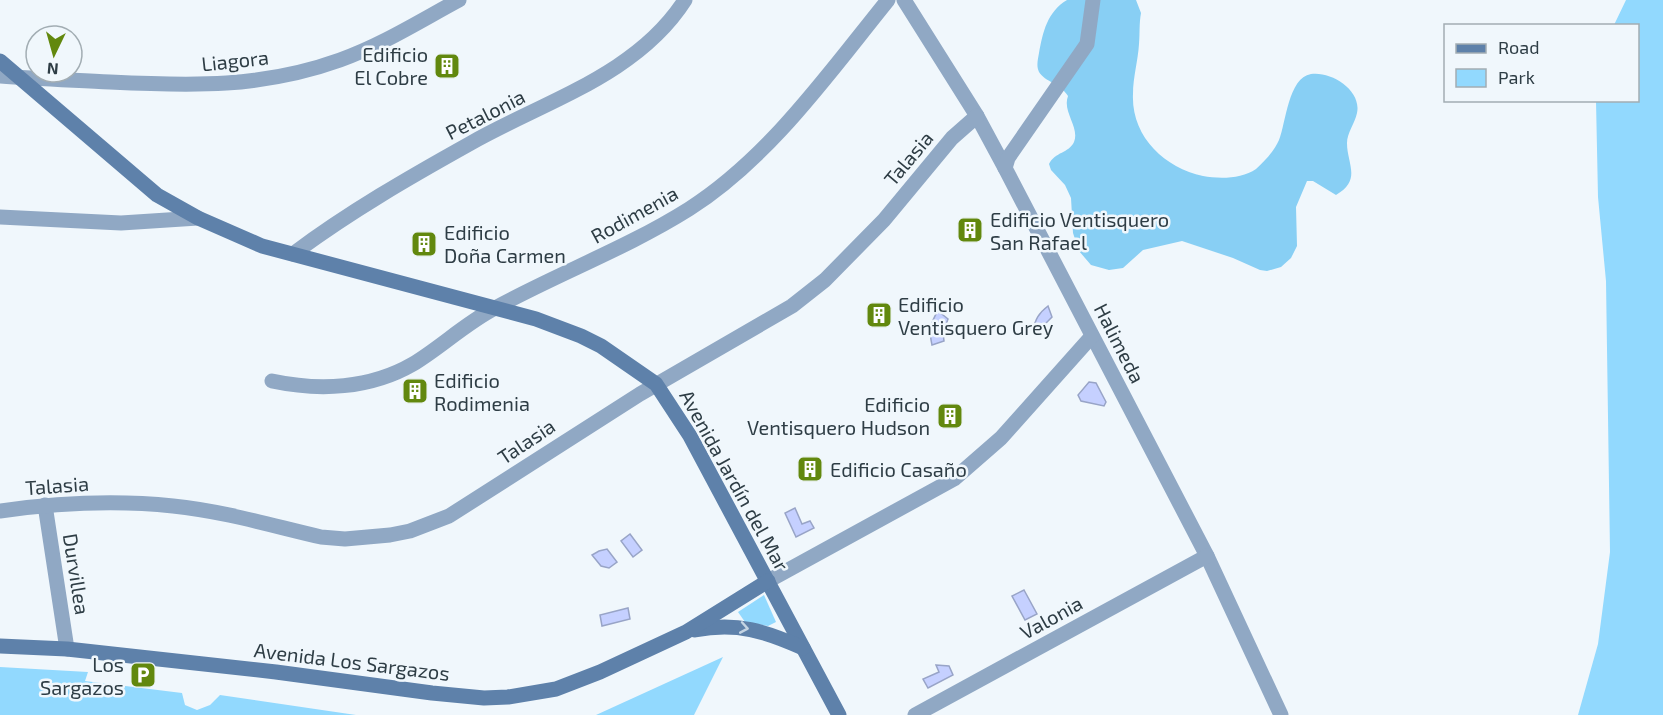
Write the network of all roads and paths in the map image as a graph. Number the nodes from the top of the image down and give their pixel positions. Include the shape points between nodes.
1 (459, 0) edge
2 (685, 0) edge
3 (888, 0) edge
4 (904, 0) edge
5 (1093, 0) edge
6 (0, 61) edge
7 (0, 76) edge
8 (20, 78) junction
9 (977, 116) junction
10 (1005, 168) junction
11 (0, 217) edge
12 (198, 218) junction
13 (293, 254) junction
14 (493, 309) junction
15 (1092, 336) junction
16 (272, 381) dead end
17 (656, 384) junction
18 (45, 505) junction
19 (0, 511) edge
20 (1207, 556) junction
21 (768, 581) junction
22 (686, 632) junction
23 (0, 646) edge
24 (803, 648) junction
25 (67, 649) junction
26 (839, 715) edge
27 (915, 715) edge
28 (1281, 715) edge

1 - 8 street, Liagora via 370,48 290,75 201,86
2 - 13 street, Petalonia via 659,33 630,58 552,104 473,142 331,226
3 - 14 street, Rodimenia via 793,116 719,186 690,208 627,244
4 - 9 street, Halimeda
5 - 10 street via 1087,44 1008,158
6 - 8 street, Avenida Jardín del Mar
7 - 8 street, Liagora
8 - 12 street, Avenida Jardín del Mar via 157,195
9 - 10 street, Halimeda
9 - 17 street, Talasia via 952,138 884,220 825,280 792,306
10 - 15 street, Halimeda
11 - 12 street via 122,223
12 - 13 street, Avenida Jardín del Mar via 250,242
13 - 14 street, Avenida Jardín del Mar
14 - 16 street, Rodimenia via 413,364 383,377 331,387
14 - 17 street, Avenida Jardín del Mar via 536,319 581,336 620,357
15 - 20 street, Halimeda
15 - 21 street, Avenida Los Sargazos via 1001,438 954,479
17 - 18 street, Talasia via 449,516 390,535 321,537 175,506
17 - 21 street, Avenida Jardín del Mar via 690,436
18 - 19 street, Talasia
18 - 25 street, Durvillea
20 - 27 street, Valonia
20 - 28 street, Halimeda
21 - 22 street, Avenida Los Sargazos
21 - 24 street, Avenida Jardín del Mar
22 -> 24 street, Avenida Los Sargazos via 736,626
22 - 25 street, Avenida Los Sargazos via 578,682 532,694 484,698
23 - 25 street, Avenida Los Sargazos
24 - 26 street, Avenida Jardín del Mar

